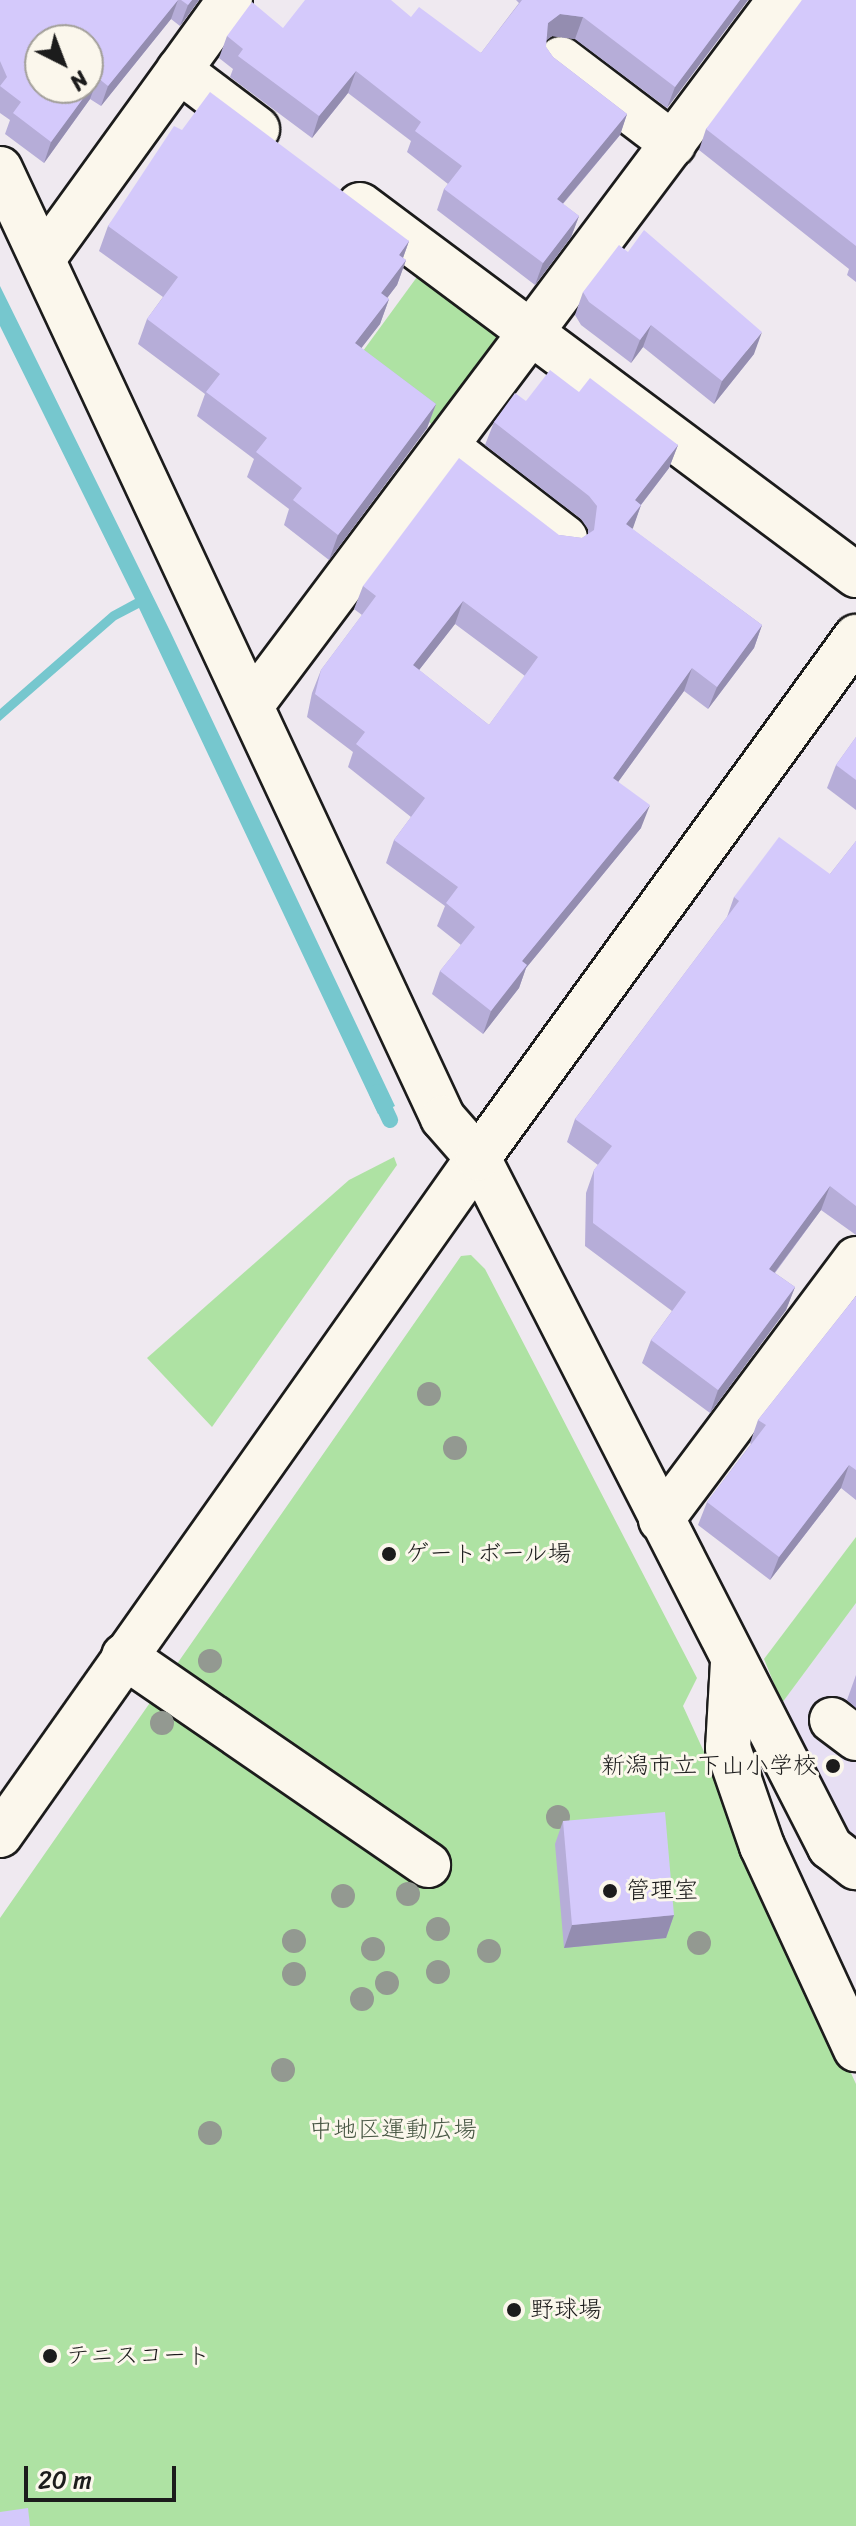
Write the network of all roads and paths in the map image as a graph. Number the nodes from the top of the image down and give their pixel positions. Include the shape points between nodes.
1 (230, 0) edge
2 (780, 0) edge
3 (561, 59) edge
4 (179, 70) junction
5 (673, 144) junction
6 (292, 155) edge
7 (0, 169) edge
8 (330, 183) edge
9 (44, 257) junction
10 (531, 332) junction
11 (447, 447) junction
12 (565, 538) edge
13 (856, 575) edge
14 (856, 637) edge
15 (252, 704) junction
16 (478, 1158) junction
17 (856, 1259) edge
18 (661, 1520) junction
19 (124, 1656) junction
20 (733, 1660) junction
21 (0, 1835) edge
22 (428, 1865) dead end
23 (856, 1867) edge
24 (856, 2049) edge

1 - 4 street
2 - 5 street
3 - 5 street
4 - 6 street
4 - 9 street
5 - 10 street
7 - 9 street
8 - 10 street
9 - 15 street
10 - 11 street
10 - 13 street
11 - 12 street
11 - 15 street
14 - 16 street
15 - 16 street via 443,1118
16 - 18 street
16 - 19 street
17 - 18 street
18 - 20 street
19 - 21 street
19 - 22 street
20 - 23 street via 830,1847
20 - 24 street via 728,1748 762,1846

